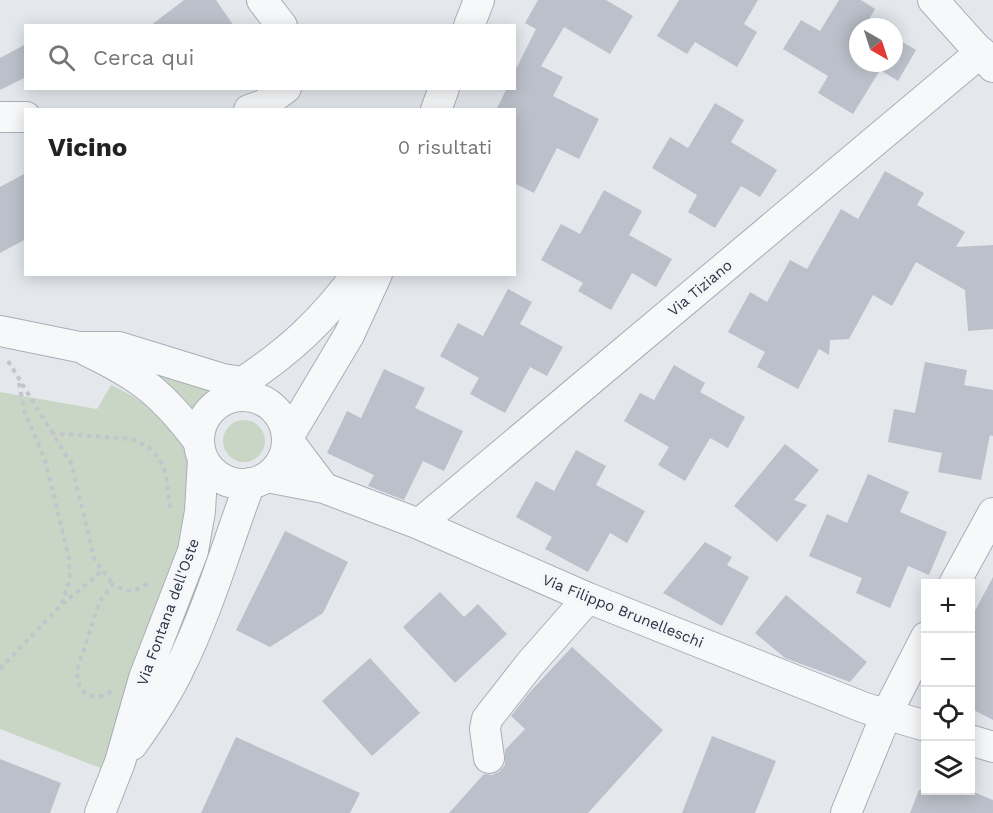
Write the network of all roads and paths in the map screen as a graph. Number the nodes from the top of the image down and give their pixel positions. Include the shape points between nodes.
1 (262, 0) edge
2 (479, 0) edge
3 (933, 0) edge
4 (280, 24) edge
5 (470, 24) edge
6 (987, 60) edge
7 (283, 90) edge
8 (443, 90) edge
9 (255, 108) edge
10 (437, 108) edge
11 (0, 117) edge
12 (24, 117) edge
13 (355, 276) edge
14 (376, 276) edge
15 (2, 344) edge
16 (79, 347) junction
17 (19, 380) junction
18 (243, 389) junction
19 (51, 433) junction
20 (287, 440) junction
21 (201, 450) junction
22 (259, 480) junction
23 (324, 488) junction
24 (993, 513) edge
25 (169, 519) dead end
26 (419, 524) junction
27 (102, 571) junction
28 (154, 575) dead end
29 (957, 579) edge
30 (113, 584) junction
31 (588, 598) junction
32 (61, 605) junction
33 (921, 648) edge
34 (0, 669) edge
35 (112, 689) dead end
36 (886, 715) junction
37 (921, 725) edge
38 (973, 741) edge
39 (993, 747) edge
40 (489, 758) dead end
41 (120, 762) junction
42 (100, 813) edge
43 (846, 813) edge

1 - 4 street
2 - 5 street
3 - 6 street
6 - 26 street, Via Tiziano
7 - 9 street
8 - 10 street
11 - 12 street
13 - 18 street via 314,327
14 - 20 street via 349,335
15 - 16 street
15 - 17 path
16 - 18 street via 119,347 217,377
16 - 21 street via 145,383 170,406
17 - 19 path
17 - 32 path via 24,410 45,460 69,558 70,580
18 - 20 street via 279,414
18 - 21 street via 206,415 200,428
19 - 25 path via 132,439 148,447 160,459 166,474
19 - 27 path via 71,463 95,561
20 - 22 street via 278,467
20 - 23 street
21 - 22 street via 211,470 222,479 236,484
21 - 41 street, Via Fontana dell'Oste via 195,544 137,697
22 - 23 street, Via Filippo Brunelleschi
22 - 41 street, Via Fontana dell'Oste via 185,657 162,700
23 - 26 street, Via Filippo Brunelleschi
24 - 29 street
26 - 31 street, Via Filippo Brunelleschi
27 - 30 path
27 - 32 path
28 - 30 path via 138,590 124,591
30 - 35 path via 100,601 77,678 85,693 97,698
31 - 36 street, Via Filippo Brunelleschi
31 - 40 street via 487,719
32 - 34 path
33 - 36 street
36 - 37 street, Via Filippo Brunelleschi
36 - 43 street
38 - 39 street
41 - 42 street, Via Fontana dell'Oste

